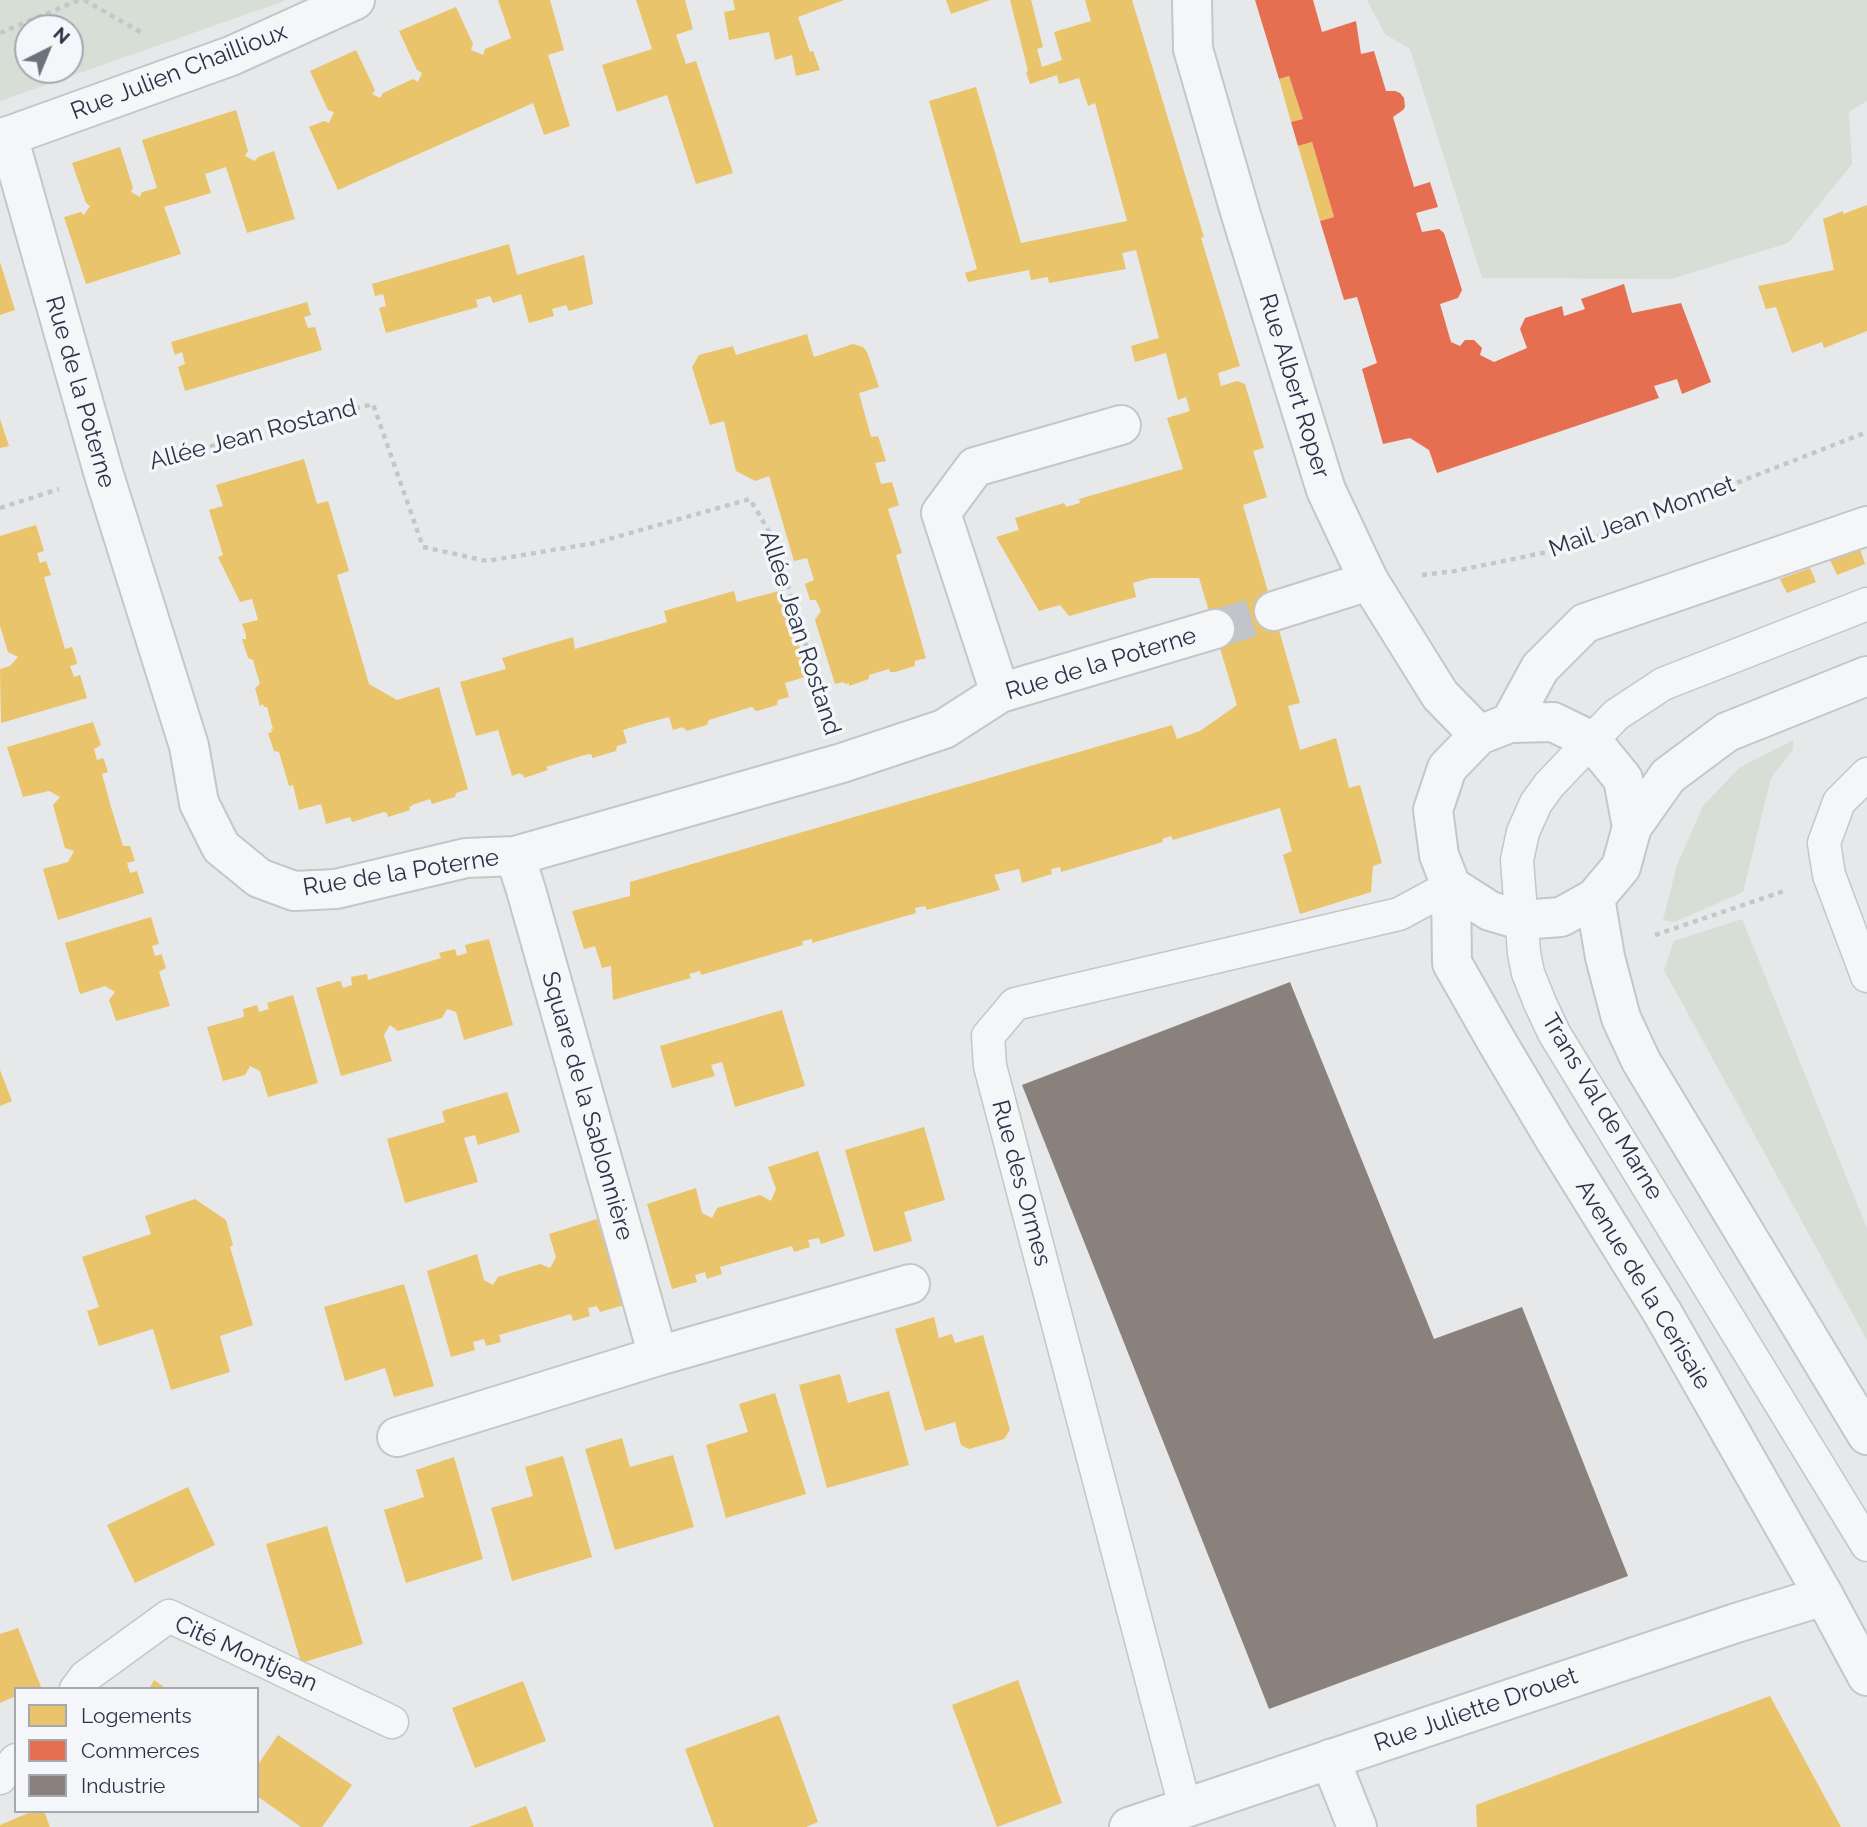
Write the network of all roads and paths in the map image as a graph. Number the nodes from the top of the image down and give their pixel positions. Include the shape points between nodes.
1 (79, 0) edge
2 (355, 0) edge
3 (1192, 0) edge
4 (0, 33) edge
5 (4, 137) edge
6 (1121, 425) dead end
7 (1867, 432) edge
8 (104, 475) junction
9 (0, 508) edge
10 (1867, 526) edge
11 (1369, 581) junction
12 (1867, 604) edge
13 (1274, 611) tunnel mouth
14 (1215, 629) tunnel mouth
15 (1867, 676) edge
16 (1000, 693) junction
17 (1495, 729) junction
18 (1592, 741) junction
19 (842, 763) junction
20 (1867, 774) edge
21 (1632, 827) junction
22 (515, 856) junction
23 (1829, 875) junction
24 (1451, 886) junction
25 (1595, 898) junction
26 (1521, 920) junction
27 (1656, 935) dead end
28 (1867, 976) edge
29 (910, 1284) dead end
30 (658, 1356) junction
31 (1867, 1435) edge
32 (397, 1437) dead end
33 (1867, 1545) edge
34 (1824, 1596) junction
35 (1856, 1628) edge
36 (1867, 1676) edge
37 (78, 1687) edge
38 (392, 1722) dead end
39 (1330, 1759) junction
40 (14, 1762) edge
41 (0, 1778) edge
42 (1185, 1807) junction
43 (1129, 1827) edge
44 (1357, 1827) edge

1 - 4 path
2 - 5 street, Rue Julien Chaillioux via 230,56
3 - 11 street, Rue Albert Roper via 1193,49 1241,215 1326,490
5 - 8 street, Rue de la Poterne
6 - 16 street via 975,467 941,513
7 - 11 path, Mail Jean Monnet via 1572,547 1455,571
8 - 9 path, Allée Jean Rostand
8 - 19 path, Allée Jean Rostand via 373,404 423,547 487,561 595,543 750,499 774,540
8 - 22 street, Rue de la Poterne via 189,746 199,803 220,847 259,878 294,891 336,889 466,858
10 - 17 street, Avenue de la Cerisaie via 1585,623 1540,668
11 - 13 street
11 - 17 street, Rue Albert Roper via 1440,695
12 - 18 lane, Trans Val de Marne via 1663,684 1616,715
14 - 16 street, Rue de la Poterne
15 - 21 street via 1727,732 1668,776
16 - 19 street, Rue de la Poterne via 944,729
17 - 18 street via 1553,722
17 - 24 street, Avenue de la Cerisaie via 1447,768 1433,810 1439,855
18 - 21 street via 1623,779
18 - 26 lane, Trans Val de Marne via 1549,785 1523,832 1517,860
19 - 22 street, Rue de la Poterne
20 - 23 lane via 1839,802 1824,843
21 - 25 street via 1621,867
22 - 30 street, Square de la Sablonnière
23 - 27 path
23 - 28 lane
24 - 26 street via 1490,911
24 - 34 street, Avenue de la Cerisaie via 1452,962 1662,1312
24 - 42 lane, Rue des Ormes via 1399,914 1015,1004 988,1036 990,1066
25 - 26 street via 1561,916
25 - 31 street via 1621,1017 1641,1061
26 - 33 lane, Trans Val de Marne via 1528,973 1554,1033
29 - 30 street
30 - 32 street
34 - 35 street, Avenue de la Cerisaie
34 - 39 street, Rue Juliette Drouet
35 - 36 street, Avenue de la Cerisaie
37 - 38 lane, Cité Montjean via 169,1616
39 - 42 street, Rue Juliette Drouet
39 - 44 street
40 - 41 lane
42 - 43 street, Rue Juliette Drouet

